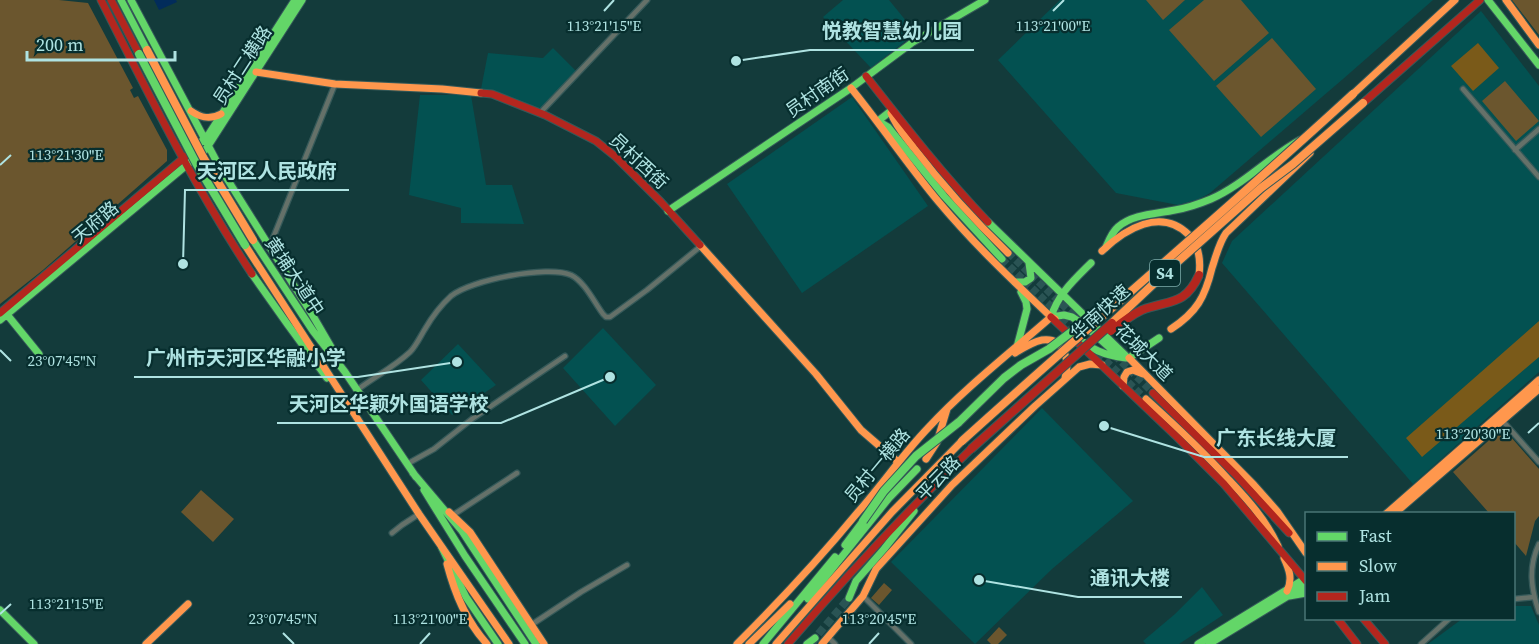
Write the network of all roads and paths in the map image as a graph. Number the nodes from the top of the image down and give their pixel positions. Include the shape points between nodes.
1 (101, 0) edge
2 (111, 0) edge
3 (122, 0) edge
4 (131, 0) edge
5 (295, 0) edge
6 (302, 0) edge
7 (647, 0) edge
8 (985, 0) edge
9 (1455, 0) edge
10 (1480, 0) edge
11 (1488, 0) edge
12 (1506, 0) edge
13 (1539, 45) edge
14 (1539, 65) edge
15 (256, 72) junction
16 (866, 76) junction
17 (335, 84) junction
18 (851, 88) junction
19 (1462, 89) dead end
20 (180, 93) junction
21 (155, 105) junction
22 (188, 108) junction
23 (892, 110) junction
24 (224, 112) junction
25 (540, 113) junction
26 (878, 121) junction
27 (1539, 129) edge
28 (1308, 136) junction
29 (1320, 141) junction
30 (206, 143) junction
31 (1515, 150) junction
32 (185, 162) junction
33 (1539, 177) edge
34 (232, 189) junction
35 (208, 203) junction
36 (668, 211) junction
37 (249, 243) junction
38 (701, 246) junction
39 (269, 248) junction
40 (1028, 261) junction
41 (1091, 263) dead end
42 (1148, 275) junction
43 (1015, 282) junction
44 (1061, 292) junction
45 (3, 314) edge
46 (1051, 317) junction
47 (1172, 329) dead end
48 (1159, 338) dead end
49 (1017, 347) junction
50 (39, 354) dead end
51 (565, 356) dead end
52 (1071, 358) junction
53 (1129, 358) junction
54 (1002, 360) junction
55 (1102, 365) junction
56 (345, 372) junction
57 (1144, 374) junction
58 (1064, 380) junction
59 (1539, 380) edge
60 (1123, 386) junction
61 (1539, 388) edge
62 (357, 390) junction
63 (1153, 393) tunnel mouth
64 (1146, 399) tunnel mouth
65 (345, 401) junction
66 (947, 410) junction
67 (1500, 418) junction
68 (971, 449) junction
69 (926, 459) dead end
70 (898, 462) junction
71 (1539, 462) edge
72 (407, 464) junction
73 (917, 469) dead end
74 (413, 472) junction
75 (517, 473) dead end
76 (441, 505) junction
77 (1387, 512) edge
78 (1395, 512) edge
79 (419, 514) junction
80 (453, 515) junction
81 (392, 533) dead end
82 (1296, 541) junction
83 (1539, 544) edge
84 (442, 548) junction
85 (1279, 549) junction
86 (1305, 550) edge
87 (627, 565) dead end
88 (799, 578) junction
89 (1305, 580) edge
90 (1305, 582) edge
91 (808, 588) junction
92 (1288, 593) junction
93 (1305, 593) edge
94 (863, 596) junction
95 (1534, 597) junction
96 (849, 598) tunnel mouth
97 (1515, 599) edge
98 (188, 604) dead end
99 (0, 610) edge
100 (1539, 612) edge
101 (1339, 620) edge
102 (1365, 620) edge
103 (1448, 620) edge
104 (531, 624) junction
105 (828, 637) junction
106 (815, 638) dead end
107 (778, 641) edge
108 (34, 644) edge
109 (146, 644) edge
110 (488, 644) edge
111 (498, 644) edge
112 (509, 644) edge
113 (525, 644) edge
114 (536, 644) edge
115 (544, 644) edge
116 (737, 644) edge
117 (749, 644) edge
118 (763, 644) edge
119 (788, 644) edge
120 (807, 644) edge
121 (822, 644) edge
122 (835, 644) edge
123 (911, 644) edge
124 (1198, 644) edge
125 (1209, 644) edge
126 (1357, 644) edge
127 (1385, 644) edge
128 (1421, 644) edge

1 - 21 main road
2 - 37 main road, 黄埔大道中, bridge via 197,165
3 - 37 main road, 黄埔大道中, bridge
4 - 20 main road
5 - 24 main road, 员村二横路
6 - 15 main road, 员村二横路
7 - 25 street
8 - 16 main road, 员村南街 via 913,42
9 - 28 main road, 华南快速 / S4, bridge
10 - 29 main road, 华南快速 / S4, bridge
11 - 14 main road
12 - 13 main road
15 - 17 main road, 员村西街
15 - 30 main road, 员村二横路
16 - 18 main road, 员村南街
16 - 23 main road, 花城大道
17 - 25 main road, 员村西街 via 477,92
17 - 39 street
18 - 26 main road, 花城大道
18 - 36 main road, 员村南街
19 - 31 street
20 - 21 main road via 172,109
20 - 22 main road
21 - 32 main road
22 - 24 main road via 207,118
22 - 30 main road
23 - 26 main road
23 - 26 main road, 花城大道 via 894,121 922,159 1005,256 944,196 888,127
23 - 40 main road, 花城大道 via 947,178
24 - 30 main road, 员村二横路
25 - 36 main road, 员村西街 via 606,149
26 - 43 main road, 花城大道 via 940,203
27 - 31 street
28 - 42 main road, 华南快速 / S4, bridge
28 - 52 main road, bridge via 1230,188 1197,204 1132,219 1117,228 1104,249 1138,226 1167,222 1183,230 1200,256 1199,275 1181,299 1140,311
29 - 47 main road, bridge via 1297,168 1225,235 1201,301
29 - 52 main road, 华南快速 / S4, bridge via 1261,188
30 - 32 main road, 天府路
30 - 34 main road
31 - 33 street
32 - 35 main road
32 - 45 main road, 天府路
34 - 35 main road via 224,184 215,185 209,191
34 - 39 main road
35 - 65 main road via 290,328
36 - 38 main road, 员村西街
37 - 56 main road, 黄埔大道中
37 - 65 main road, 黄埔大道中
38 - 62 street via 610,317 603,314 571,275 527,273 465,287 440,307 411,351
38 - 70 main road, 员村西街 via 861,430
39 - 56 main road
40 - 43 main road via 1030,279
40 - 44 main road, 花城大道
41 - 44 main road
42 - 91 main road, bridge via 1004,378 959,422 907,464
42 - 107 main road, 华南快速 / S4, bridge via 962,441 885,520
43 - 46 main road, 花城大道
43 - 49 main road via 1027,309
44 - 46 main road
44 - 53 main road, 花城大道
45 - 50 main road
46 - 49 main road, 员村一横路
46 - 53 main road via 1102,355
46 - 53 main road via 1072,317 1111,349
46 - 55 main road, 花城大道
48 - 53 main road
49 - 54 main road, 员村一横路
51 - 72 street
52 - 68 main road, 华南快速 / S4, bridge
53 - 57 main road, 花城大道
54 - 58 main road via 1041,340 1053,340 1067,356
54 - 66 main road, 员村一横路
55 - 58 main road, 平云路 via 1079,367
55 - 60 main road, 花城大道
56 - 62 main road, 黄埔大道中
57 - 60 main road via 1127,372
57 - 82 main road, 花城大道 via 1254,485
58 - 94 main road, 平云路 via 936,501 876,569
59 - 67 main road
60 - 85 main road, 花城大道 via 1224,484
61 - 67 main road
62 - 72 main road, 黄埔大道中
63 - 82 main road, 花城大道
64 - 85 main road, 花城大道 via 1250,502
65 - 79 main road, 黄埔大道中
66 - 69 main road via 937,442
66 - 70 main road, 员村一横路
67 - 71 street
67 - 77 main road
67 - 78 main road
68 - 96 main road via 929,492 856,581
68 - 119 main road, 华南快速 / S4 via 919,499
70 - 88 main road, 员村一横路
72 - 74 main road, 黄埔大道中
73 - 107 main road via 889,498
74 - 76 main road
74 - 113 main road, 黄埔大道中
75 - 80 street
76 - 80 main road
76 - 114 main road
79 - 81 street
79 - 84 main road, 黄埔大道中
80 - 104 main road via 475,540
82 - 86 main road
83 - 95 street via 1532,568
84 - 110 main road via 458,602
84 - 111 main road via 466,597
84 - 112 main road, 黄埔大道中
85 - 89 main road, 花城大道
85 - 92 main road via 1290,575
87 - 104 street
88 - 91 street
88 - 116 main road, 员村一横路
90 - 92 main road
91 - 117 main road
91 - 118 main road
92 - 93 main road
92 - 124 main road
92 - 125 main road
94 - 105 main road, 平云路
94 - 123 street
95 - 97 street
95 - 100 street
98 - 109 main road
99 - 108 main road
101 - 126 main road
102 - 127 main road
103 - 128 street
104 - 115 main road
105 - 121 main road, 平云路
105 - 122 street
106 - 120 main road

